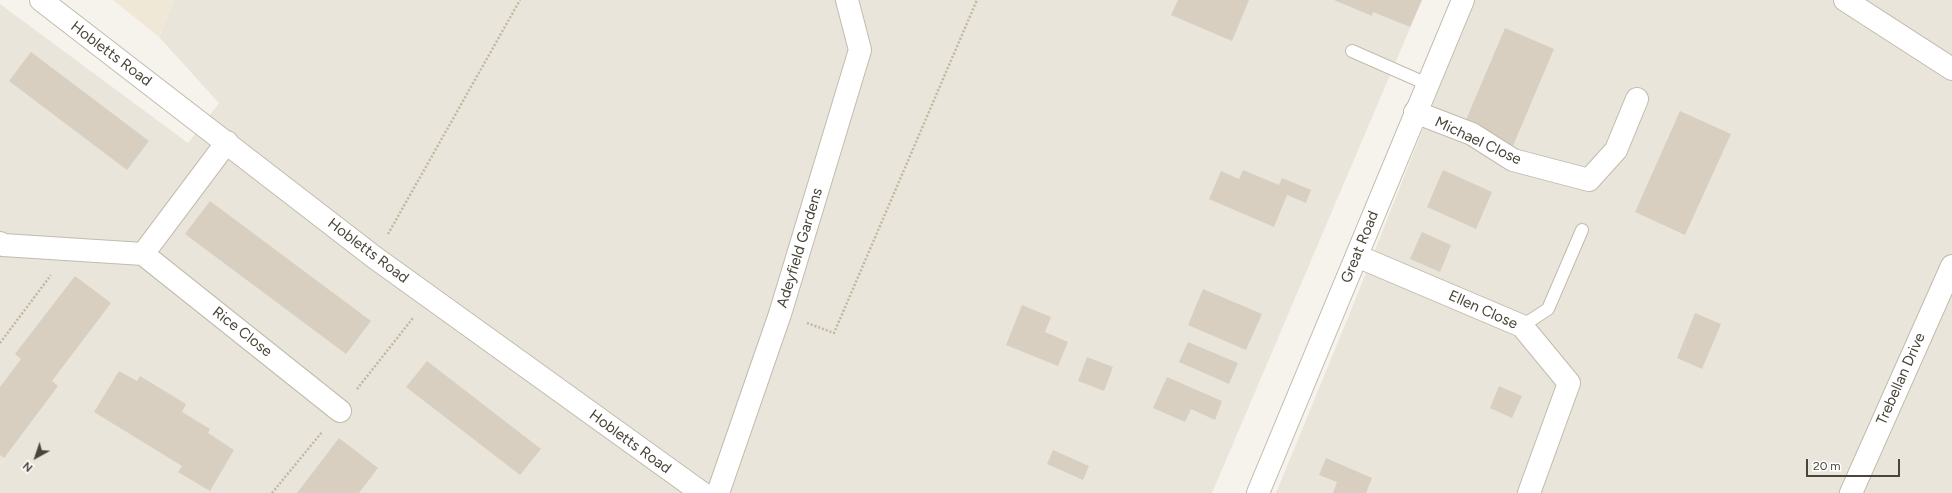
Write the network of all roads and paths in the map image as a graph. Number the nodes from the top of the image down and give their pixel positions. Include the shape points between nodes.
1 (41, 0) edge
2 (520, 0) edge
3 (847, 0) edge
4 (977, 0) edge
5 (1463, 0) edge
6 (1845, 0) edge
7 (1352, 51) dead end
8 (1952, 69) edge
9 (1427, 84) junction
10 (1637, 99) dead end
11 (1415, 112) junction
12 (227, 142) junction
13 (1582, 230) dead end
14 (0, 243) edge
15 (68, 249) junction
16 (143, 254) junction
17 (1357, 256) junction
18 (374, 257) junction
19 (1952, 266) edge
20 (780, 314) junction
21 (1522, 326) junction
22 (0, 343) edge
23 (340, 411) dead end
24 (702, 493) edge
25 (718, 493) edge
26 (1258, 493) edge
27 (1529, 493) edge
28 (1851, 493) edge

1 - 12 street, Hobletts Road
2 - 18 path
3 - 20 street, Adeyfield Gardens via 860,50
4 - 20 path via 834,333
5 - 9 street, Great Road
6 - 8 street
7 - 9 lane
9 - 11 street, Great Road
10 - 11 street, Michael Close via 1616,150 1589,180 1513,160 1472,134
11 - 17 street, Great Road
12 - 16 street
12 - 18 street, Hobletts Road
13 - 21 lane via 1548,309
14 - 15 street
15 - 16 street
15 - 22 path
16 - 23 street, Rice Close
17 - 21 street, Ellen Close
17 - 26 street, Great Road
18 - 24 street, Hobletts Road
19 - 28 street, Trebellan Drive
20 - 25 street, Adeyfield Gardens
21 - 27 street, Ellen Close via 1569,383

